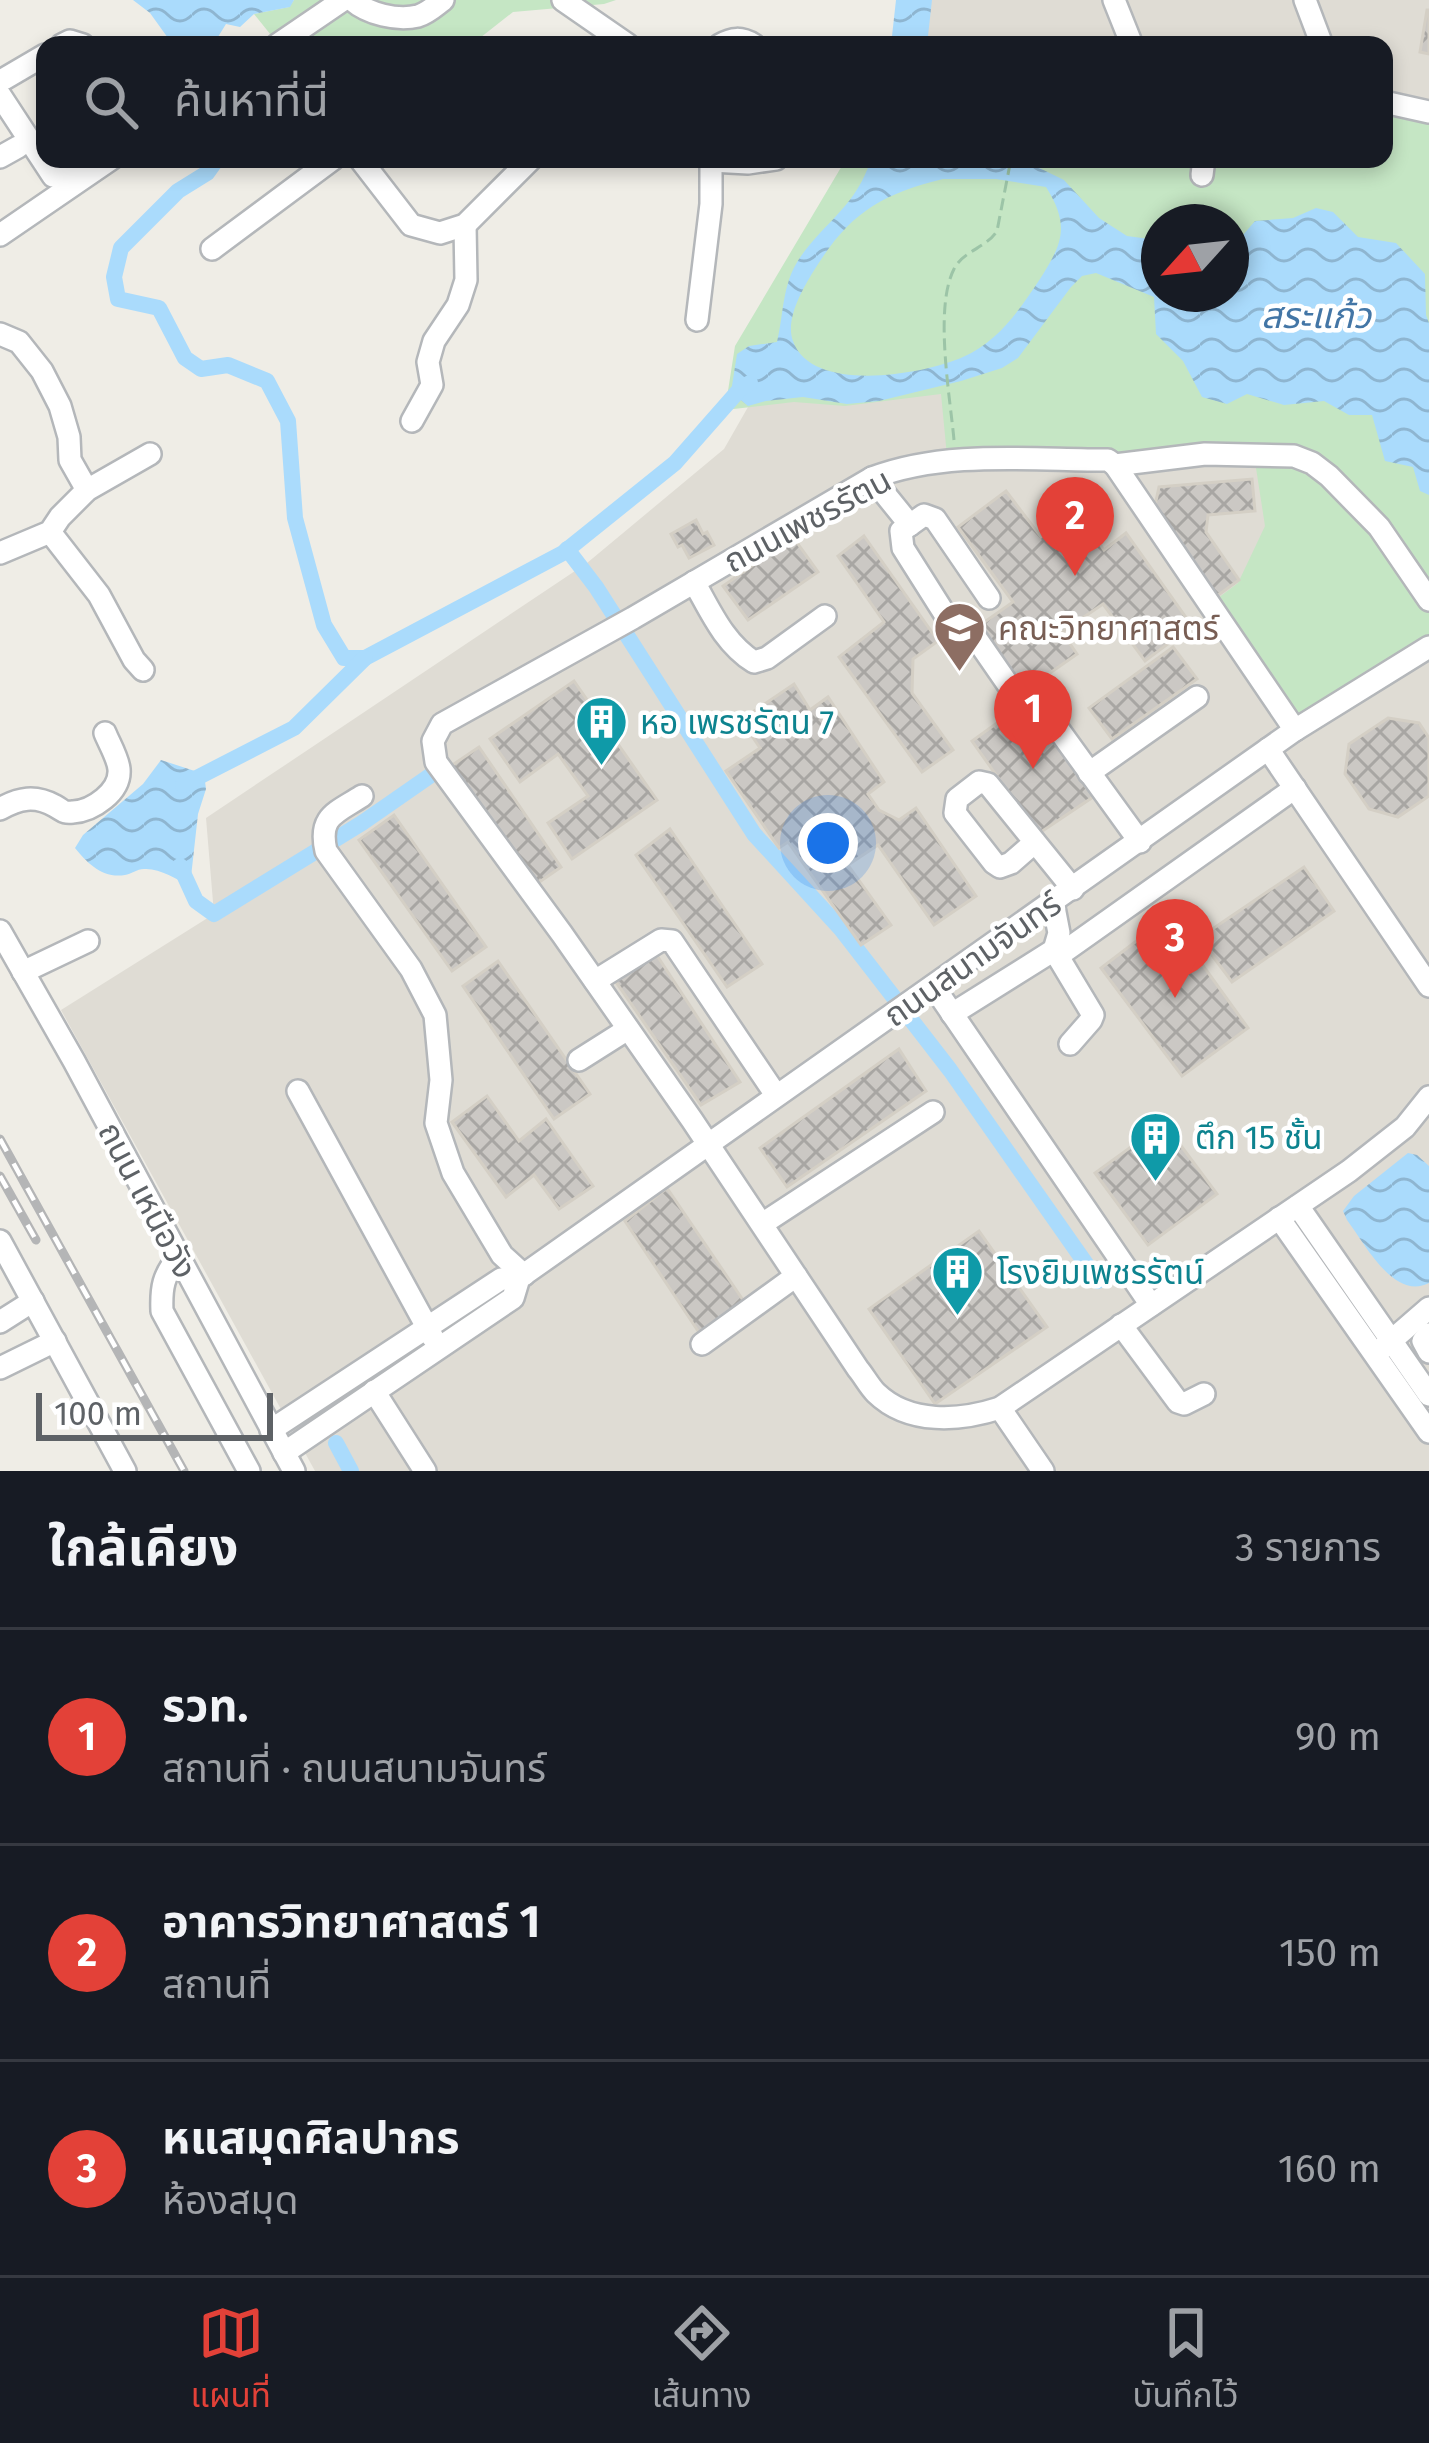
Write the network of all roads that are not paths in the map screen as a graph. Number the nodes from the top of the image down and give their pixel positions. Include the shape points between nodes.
1 (343, 0) edge
2 (352, 0) edge
3 (443, 0) edge
4 (562, 0) edge
5 (1114, 0) edge
6 (1305, 0) edge
7 (290, 36) edge
8 (615, 36) edge
9 (1128, 36) edge
10 (1319, 36) edge
11 (36, 62) edge
12 (2, 87) edge
13 (1393, 104) edge
14 (1429, 112) edge
15 (36, 146) edge
16 (98, 168) edge
17 (321, 168) edge
18 (366, 168) edge
19 (522, 168) edge
20 (711, 168) edge
21 (465, 225) junction
22 (0, 236) edge
23 (212, 249) dead end
24 (697, 320) dead end
25 (0, 334) edge
26 (412, 421) dead end
27 (150, 454) dead end
28 (1115, 465) junction
29 (872, 478) junction
30 (87, 490) junction
31 (910, 525) junction
32 (50, 532) junction
33 (0, 552) edge
34 (694, 582) junction
35 (988, 598) dead end
36 (1429, 600) edge
37 (825, 616) dead end
38 (1429, 647) edge
39 (143, 670) dead end
40 (1197, 697) dead end
41 (1295, 730) junction
42 (105, 733) dead end
43 (1268, 749) junction
44 (1089, 773) junction
45 (1295, 788) junction
46 (362, 796) dead end
47 (0, 808) edge
48 (1035, 842) dead end
49 (1140, 842) junction
50 (1073, 889) junction
51 (1053, 902) junction
52 (0, 931) edge
53 (88, 941) dead end
54 (1056, 953) junction
55 (23, 972) junction
56 (595, 981) junction
57 (1429, 986) edge
58 (934, 987) junction
59 (952, 1014) junction
60 (628, 1029) junction
61 (1070, 1044) dead end
62 (579, 1060) dead end
63 (298, 1091) dead end
64 (776, 1095) junction
65 (1429, 1097) edge
66 (933, 1112) dead end
67 (709, 1144) junction
68 (1289, 1212) junction
69 (762, 1224) junction
70 (0, 1241) edge
71 (179, 1258) junction
72 (796, 1276) junction
73 (522, 1277) junction
74 (33, 1301) junction
75 (1151, 1305) junction
76 (1429, 1308) edge
77 (0, 1322) edge
78 (1121, 1325) junction
79 (1429, 1334) edge
80 (433, 1338) junction
81 (55, 1342) junction
82 (702, 1344) dead end
83 (1384, 1348) junction
84 (1429, 1352) edge
85 (0, 1368) edge
86 (374, 1390) junction
87 (1204, 1394) dead end
88 (1429, 1394) edge
89 (1000, 1408) junction
90 (271, 1430) junction
91 (1429, 1432) edge
92 (289, 1462) edge
93 (125, 1471) edge
94 (249, 1471) edge
95 (425, 1471) edge
96 (1043, 1471) edge

1 - 7 street
2 - 3 street via 414,17
4 - 8 street
5 - 9 street
6 - 10 street
11 - 12 street
12 - 15 street
13 - 14 street
16 - 22 street
17 - 23 street
18 - 21 street via 411,225 440,232
19 - 21 street
20 - 24 street
21 - 26 street via 466,280 434,341 432,385
25 - 30 street via 19,342 42,370
27 - 30 street
28 - 29 street, ถนนเพชรรัตน via 956,460
28 - 36 street, ถนนเพชรรัตน via 1205,454 1312,463 1379,527
28 - 41 street
29 - 31 street
29 - 34 street, ถนนเพชรรัตน
30 - 32 street
31 - 35 street via 924,514 935,519
31 - 44 street via 903,548 946,616 971,631 1016,696 1032,693
32 - 33 street
32 - 39 street
34 - 37 street via 724,635 754,662
34 - 56 street, ถนนเพชรรัตน via 442,724 433,741 436,762
38 - 41 street, ถนนสนามจันทร์
40 - 44 street
41 - 43 street, ถนนสนามจันทร์
42 - 47 street via 120,770 105,798 67,813 35,798
43 - 45 street
43 - 49 street, ถนนสนามจันทร์
44 - 49 street
45 - 54 street
45 - 57 street
46 - 73 street via 328,817 326,851 435,1016 436,1124 453,1173
48 - 50 street
49 - 50 street, ถนนสนามจันทร์
50 - 51 street, ถนนสนามจันทร์
51 - 54 street
51 - 58 street, ถนนสนามจันทร์
52 - 55 street, ถนน เหนือวัง
53 - 55 street
54 - 59 street
54 - 61 street via 1093,1015
55 - 71 street, ถนน เหนือวัง
56 - 60 street, ถนนเพชรรัตน
56 - 64 street via 672,941
58 - 59 street
58 - 64 street, ถนนสนามจันทร์
59 - 75 street
60 - 62 street
60 - 67 street, ถนนเพชรรัตน
63 - 80 street
64 - 67 street, ถนนสนามจันทร์
65 - 68 street via 1376,1151
66 - 69 street
67 - 69 street, ถนนเพชรรัตน
67 - 73 street, ถนนสนามจันทร์
68 - 75 street
68 - 83 street
69 - 72 street, ถนนเพชรรัตน
70 - 74 street
71 - 90 street, ถนน เหนือวัง
71 - 94 street via 161,1287 162,1311
72 - 82 street
72 - 89 street, ถนนเพชรรัตน via 876,1393 898,1408 951,1419
73 - 80 street, ถนนสนามจันทร์ via 501,1279
74 - 77 street
74 - 81 street
75 - 78 street
76 - 83 street
78 - 87 street via 1178,1402
78 - 89 street
79 - 84 street
80 - 86 street, ถนนสนามจันทร์
80 - 90 street, ถนนสนามจันทร์
81 - 85 street
81 - 93 street
83 - 88 street
83 - 91 street
86 - 92 street, ถนนสนามจันทร์
86 - 95 street
89 - 96 street
90 - 92 street, ถนน เหนือวัง

